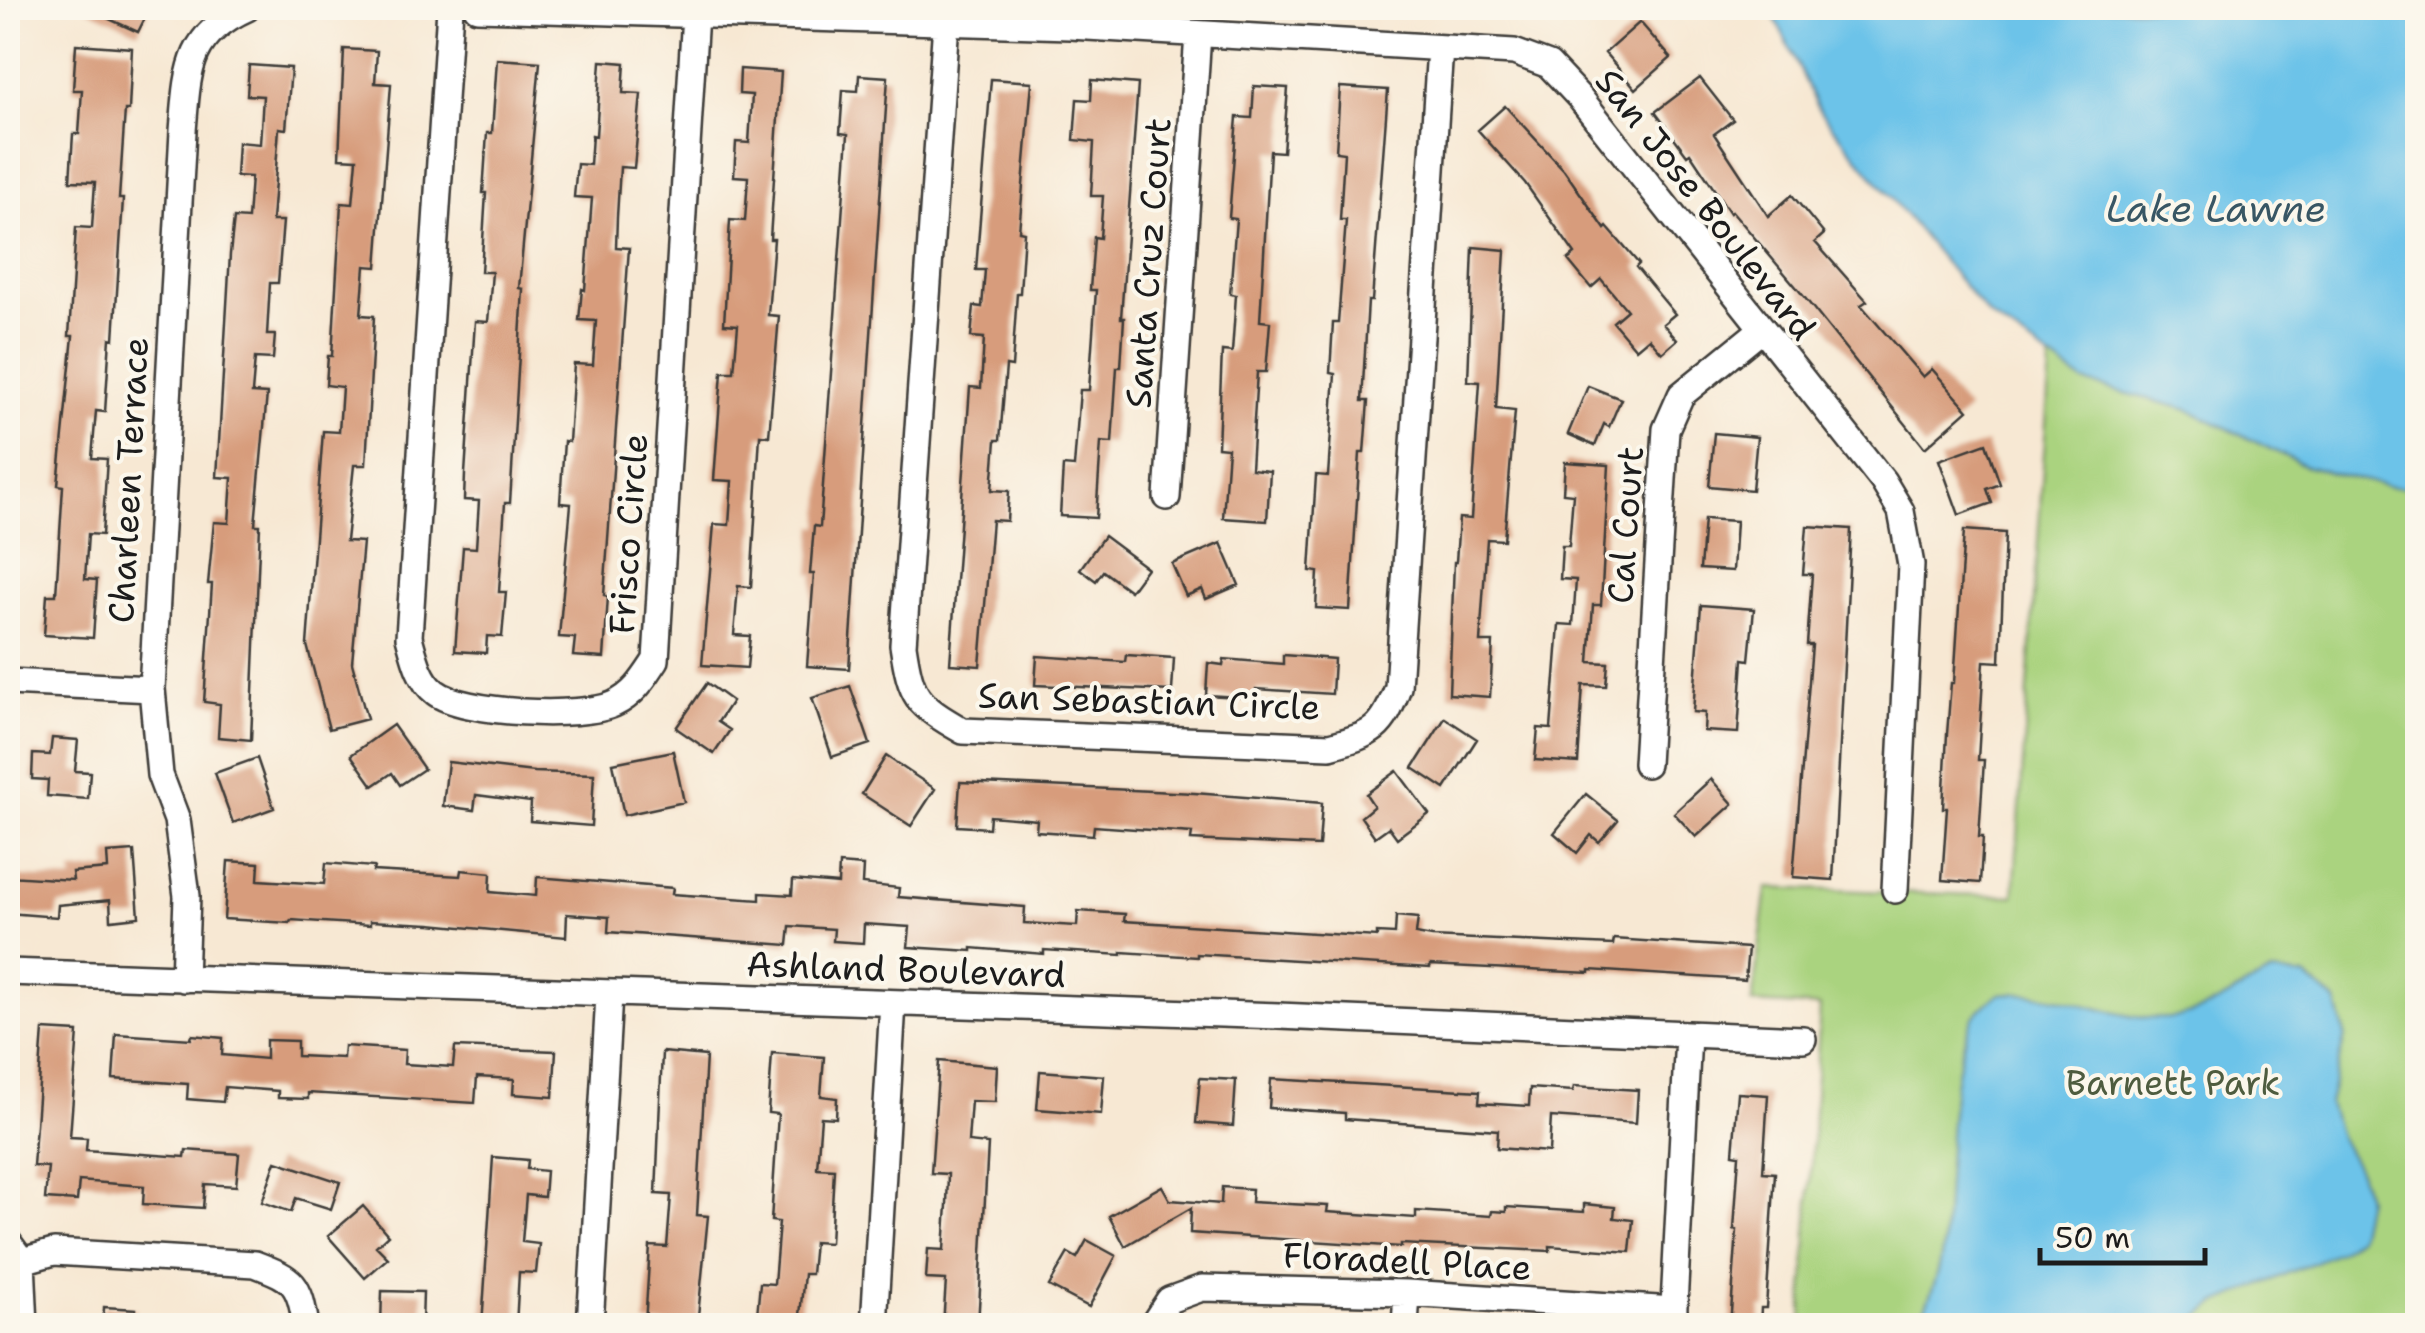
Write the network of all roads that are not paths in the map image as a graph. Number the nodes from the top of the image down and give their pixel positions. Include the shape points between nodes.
1 (247, 8) edge
2 (450, 8) edge
3 (477, 8) edge
4 (696, 14) junction
5 (946, 22) junction
6 (1198, 34) junction
7 (1440, 48) junction
8 (1761, 330) junction
9 (1167, 497) dead end
10 (8, 682) edge
11 (152, 689) junction
12 (1646, 764) dead end
13 (1894, 890) dead end
14 (8, 972) edge
15 (184, 979) junction
16 (608, 995) junction
17 (892, 1003) junction
18 (1688, 1035) junction
19 (1803, 1038) dead end
20 (15, 1252) edge
21 (1406, 1294) junction
22 (1673, 1318) edge
23 (25, 1326) edge
24 (306, 1326) edge
25 (590, 1326) edge
26 (874, 1326) edge
27 (1152, 1326) edge
28 (1405, 1326) edge

1 - 11 street, Charleen Terrace via 221,20 197,48 187,81
2 - 4 street, Frisco Circle via 409,637 433,691 465,708 583,713 637,689 656,660
3 - 4 street, San Jose Boulevard
4 - 5 street, San Jose Boulevard
5 - 6 street, San Jose Boulevard
5 - 7 street, San Sebastian Circle via 904,645 910,684 930,712 982,732 1330,746 1362,737 1387,718 1398,687
6 - 7 street, San Jose Boulevard
6 - 9 street, Santa Cruz Court
7 - 8 street, San Jose Boulevard via 1514,52 1549,66
8 - 12 street, Cal Court via 1681,395 1666,429
8 - 13 street, San Jose Boulevard via 1883,481 1908,535 1912,565
10 - 11 street
11 - 15 street, Charleen Terrace via 160,774 176,820 187,896
14 - 15 street, Ashland Boulevard
15 - 16 street, Ashland Boulevard
16 - 17 street, Ashland Boulevard
16 - 25 street
17 - 18 street, Ashland Boulevard
17 - 26 street
18 - 19 street, Ashland Boulevard
18 - 22 street
20 - 23 street
20 - 24 street via 255,1264 282,1274 300,1292
21 - 22 street, Floradell Place
21 - 27 street, Floradell Place via 1202,1288 1169,1300
21 - 28 street

